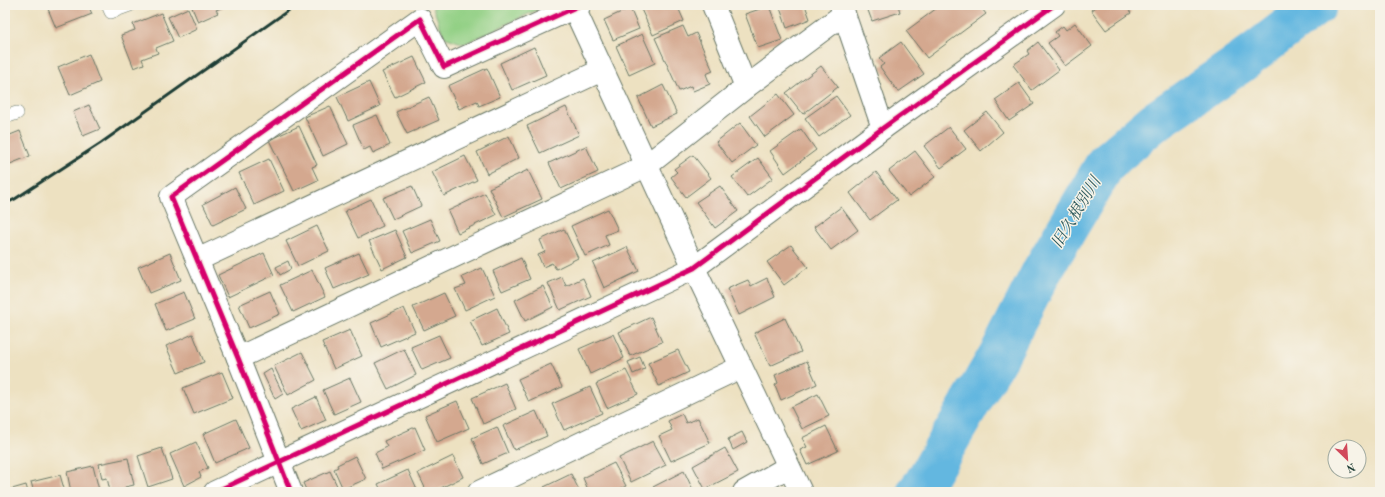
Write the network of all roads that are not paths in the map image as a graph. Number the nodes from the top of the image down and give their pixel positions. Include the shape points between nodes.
1 (108, 5) edge
2 (130, 5) edge
3 (713, 5) edge
4 (1054, 5) edge
5 (577, 7) edge
6 (843, 9) edge
7 (602, 70) junction
8 (746, 87) junction
9 (883, 128) junction
10 (646, 166) junction
11 (197, 260) junction
12 (694, 268) junction
13 (238, 358) junction
14 (741, 367) junction
15 (279, 463) junction
16 (788, 467) junction
17 (215, 492) edge
18 (291, 492) edge
19 (479, 492) edge
20 (744, 492) edge
21 (801, 492) edge

1 - 2 lane via 111,12
3 - 8 street
4 - 9 street
5 - 7 street
5 - 11 street via 444,67 420,19 171,197
6 - 8 street
6 - 9 street
7 - 10 street
7 - 11 street
8 - 10 street
9 - 12 street
10 - 12 street
10 - 13 street
11 - 13 street
12 - 14 street
12 - 15 street
13 - 15 street
14 - 16 street
14 - 19 street
15 - 17 street
15 - 18 street
16 - 20 street
16 - 21 street

